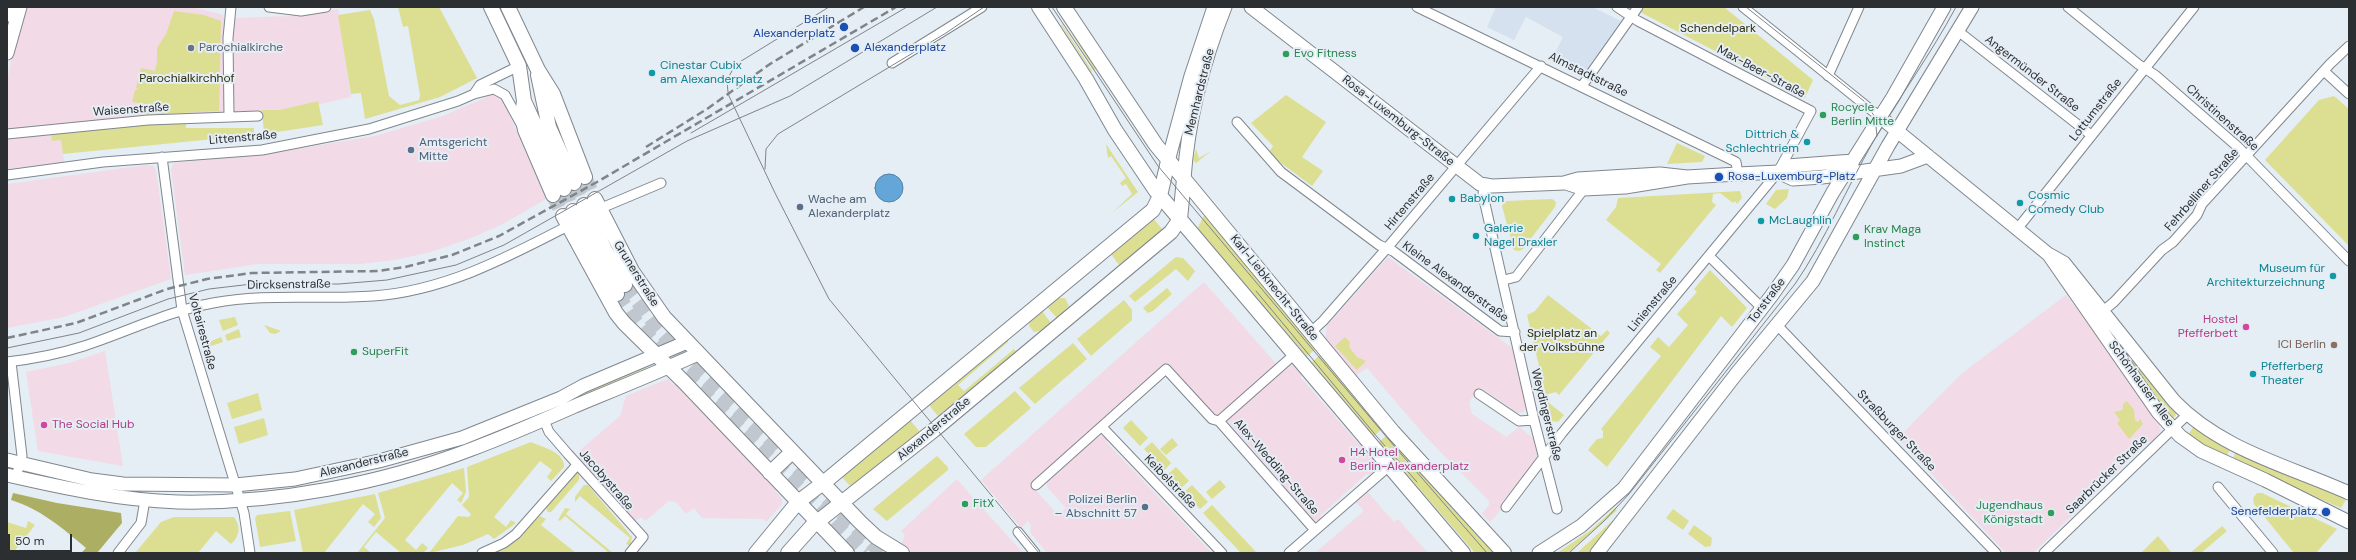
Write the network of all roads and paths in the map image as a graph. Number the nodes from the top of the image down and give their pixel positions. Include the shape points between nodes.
1 (10, 7) edge
2 (20, 7) edge
3 (230, 7) edge
4 (269, 7) edge
5 (326, 7) edge
6 (491, 7) edge
7 (508, 7) edge
8 (982, 7) edge
9 (1039, 7) edge
10 (1064, 7) edge
11 (1214, 7) edge
12 (1225, 7) edge
13 (1251, 7) edge
14 (1417, 7) edge
15 (1617, 7) edge
16 (1638, 7) edge
17 (1743, 7) edge
18 (1859, 7) edge
19 (1944, 7) edge
20 (1972, 7) edge
21 (2068, 7) edge
22 (2194, 7) edge
23 (7, 15) edge
24 (1631, 16) junction
25 (1958, 31) junction
26 (2349, 46) edge
27 (7, 53) edge
28 (892, 63) dead end
29 (519, 66) junction
30 (1541, 66) junction
31 (2145, 68) junction
32 (538, 70) junction
33 (2324, 71) junction
34 (1828, 76) junction
35 (1582, 86) junction
36 (474, 94) junction
37 (2349, 94) edge
38 (524, 101) junction
39 (1811, 111) joint
40 (229, 116) junction
41 (258, 116) dead end
42 (1880, 117) junction
43 (1237, 122) dead end
44 (525, 130) junction
45 (544, 130) junction
46 (1897, 131) junction
47 (7, 134) edge
48 (2092, 135) junction
49 (1928, 156) junction
50 (2247, 156) junction
51 (162, 157) junction
52 (1168, 161) junction
53 (1853, 161) junction
54 (1456, 166) junction
55 (1875, 170) junction
56 (1778, 172) junction
57 (1738, 174) junction
58 (7, 175) edge
59 (1844, 175) junction
60 (1687, 177) junction
61 (1184, 179) junction
62 (661, 183) dead end
63 (1564, 183) junction
64 (1484, 185) junction
65 (569, 186) junction
66 (1584, 189) junction
67 (1160, 196) junction
68 (580, 211) junction
69 (1180, 219) junction
70 (2018, 228) junction
71 (1387, 248) junction
72 (2048, 254) junction
73 (1709, 256) junction
74 (2349, 261) edge
75 (1504, 280) junction
76 (621, 289) tunnel mouth
77 (1762, 308) junction
78 (182, 310) junction
79 (2103, 311) junction
80 (1778, 326) junction
81 (1515, 332) junction
82 (1310, 333) junction
83 (687, 342) junction
84 (1296, 353) junction
85 (698, 354) junction
86 (656, 356) junction
87 (9, 362) edge
88 (668, 367) junction
89 (1479, 394) dead end
90 (2187, 414) junction
91 (544, 420) junction
92 (1534, 420) junction
93 (1219, 421) junction
94 (1102, 427) junction
95 (2173, 428) junction
96 (792, 452) junction
97 (1544, 456) junction
98 (7, 460) edge
99 (20, 463) junction
100 (577, 465) junction
101 (1389, 466) junction
102 (770, 473) junction
103 (12, 476) edge
104 (823, 484) junction
105 (235, 485) junction
106 (1036, 485) dead end
107 (2218, 487) dead end
108 (2349, 493) edge
109 (145, 500) junction
110 (240, 501) junction
111 (798, 502) junction
112 (841, 503) junction
113 (1506, 507) dead end
114 (1557, 509) dead end
115 (817, 522) junction
116 (2349, 522) edge
117 (1315, 530) junction
118 (1018, 532) dead end
119 (118, 553) edge
120 (250, 553) edge
121 (482, 553) edge
122 (630, 553) edge
123 (756, 553) edge
124 (788, 553) edge
125 (847, 553) edge
126 (902, 553) edge
127 (1035, 553) edge
128 (1222, 553) edge
129 (1289, 553) edge
130 (1463, 553) edge
131 (1504, 553) edge
132 (1539, 553) edge
133 (1598, 553) edge
134 (1996, 553) edge
135 (2044, 553) edge
136 (2273, 553) edge

1 - 23 main road
2 - 27 main road
3 - 40 street
4 - 5 street via 301,11
6 - 29 main road
7 - 32 main road
8 - 28 street
9 - 67 main road, Karl-Liebknecht-Straße via 1086,79 1115,130
10 - 52 main road, Karl-Liebknecht-Straße
11 - 52 main road, Memhardstraße via 1191,76
12 - 61 main road, Memhardstraße via 1200,84 1186,147
13 - 54 main road, Rosa-Luxemburg-Straße
14 - 30 street, Almstadtstraße
15 - 24 street, Max-Beer-Straße
16 - 24 street
17 - 34 street
18 - 34 street
19 - 42 main road, Torstraße
20 - 25 main road, Torstraße
21 - 31 street, Christinenstraße
22 - 31 street, Lottumstraße
24 - 35 street
24 - 39 street, Max-Beer-Straße
25 - 46 main road, Torstraße
25 - 48 street, Angermünder Straße
26 - 33 street, Fehrbelliner Straße
29 - 36 street, Littenstraße via 480,85
29 - 38 main road
30 - 35 street, Almstadtstraße
30 - 54 street, Hirtenstraße
31 - 48 street, Lottumstraße
31 - 50 street, Christinenstraße
32 - 45 main road
32 - 65 main road via 553,94
33 - 37 street
33 - 50 street, Fehrbelliner Straße
34 - 42 street
35 - 57 street, Almstadtstraße via 1736,162
36 - 44 street, Littenstraße via 494,89 503,93
36 - 51 street, Littenstraße via 458,102 364,130 262,150
38 - 44 main road via 522,115
38 - 45 main road
39 - 56 street, Linienstraße
40 - 41 street, Waisenstraße
40 - 47 street, Waisenstraße via 148,120
42 - 46 main road, Schönhauser Allee
42 - 53 main road, Torstraße
43 - 71 street, Kleine Alexanderstraße via 1281,172
44 - 65 main road
45 - 65 main road
46 - 49 main road, Schönhauser Allee
46 - 55 main road, Torstraße
48 - 70 street, Lottumstraße
49 - 55 main road via 1904,165
49 - 70 main road, Schönhauser Allee
50 - 74 street, Christinenstraße
50 - 79 street, Fehrbelliner Straße via 2202,204 2197,215 2173,242 2162,250
51 - 58 street, Littenstraße
51 - 78 street, Voltairestraße
52 - 61 main road, Karl-Liebknecht-Straße
52 - 67 main road
53 - 56 main road via 1787,166
53 - 59 main road, Torstraße
54 - 64 main road, Rosa-Luxemburg-Straße
54 - 71 street, Hirtenstraße
55 - 59 main road
55 - 80 main road, Torstraße via 1822,267
56 - 57 main road
56 - 59 main road via 1793,179
56 - 73 street, Linienstraße
57 - 60 main road
59 - 77 main road, Torstraße via 1794,265
60 - 63 main road via 1660,174 1578,179
60 - 66 main road via 1625,187
61 - 69 main road
61 - 82 main road, Karl-Liebknecht-Straße
62 - 68 street, Dircksenstraße
63 - 64 main road
63 - 66 main road
64 - 75 street, Weydingerstraße via 1483,195
66 - 75 street via 1516,278
67 - 69 main road, Karl-Liebknecht-Straße
67 - 104 main road via 1150,212
68 - 76 main road via 605,250
68 - 78 street, Dircksenstraße via 492,265 432,286 373,296 236,299
68 - 83 main road, Grunerstraße via 615,242 645,292
68 - 86 main road via 616,313
69 - 84 main road, Karl-Liebknecht-Straße
69 - 112 main road, Alexanderstraße via 1172,232
70 - 72 main road, Schönhauser Allee
71 - 81 street, Kleine Alexanderstraße via 1500,331
71 - 82 street, Hirtenstraße via 1323,322
72 - 79 main road, Schönhauser Allee via 2064,262
72 - 95 main road, Schönhauser Allee via 2158,412
73 - 77 street
73 - 97 street, Linienstraße
75 - 81 street, Weydingerstraße
77 - 132 main road, Torstraße via 1624,488 1581,526
78 - 87 street, Dircksenstraße via 84,346 57,354
78 - 105 street, Voltairestraße
79 - 90 main road, Schönhauser Allee
80 - 133 main road, Torstraße via 1737,373
80 - 134 street, Straßburger Straße
81 - 92 street, Weydingerstraße
82 - 131 main road, Karl-Liebknecht-Straße via 1393,432
83 - 85 main road
83 - 86 main road, Alexanderstraße
84 - 93 street, Alex-Wedding-Straße
84 - 101 main road, Karl-Liebknecht-Straße
85 - 88 main road, Alexanderstraße
85 - 96 main road
86 - 88 main road
86 - 105 main road, Alexanderstraße via 462,438 326,473
87 - 99 street via 22,456
88 - 91 main road, Alexanderstraße
88 - 102 main road
89 - 92 street via 1519,421
90 - 95 street, Saarbrücker Straße
90 - 108 main road, Schönhauser Allee via 2215,436 2235,446
91 - 100 street, Jacobystraße via 549,432
91 - 110 main road, Alexanderstraße via 471,450 391,474 289,496
92 - 97 street, Weydingerstraße
93 - 94 street, Alex-Wedding-Straße via 1212,419 1166,369
93 - 117 street, Alex-Wedding-Straße
94 - 106 street
94 - 128 street, Keibelstraße
95 - 116 main road, Schönhauser Allee via 2201,451
95 - 135 street, Saarbrücker Straße
96 - 102 main road
96 - 104 main road
97 - 113 street, Linienstraße via 1538,468
97 - 114 street, Weydingerstraße
98 - 99 main road, Alexanderstraße
99 - 103 street
99 - 105 main road, Alexanderstraße via 113,483
100 - 121 street via 516,534 504,543
100 - 122 street, Jacobystraße via 643,537
101 - 117 street
101 - 130 main road, Karl-Liebknecht-Straße
102 - 111 main road
103 - 109 main road, Alexanderstraße via 69,490
104 - 111 main road
104 - 112 main road
105 - 110 street, Voltairestraße
107 - 136 street
109 - 110 main road, Alexanderstraße
109 - 119 street via 141,523
110 - 120 street, Voltairestraße
111 - 115 main road
111 - 123 main road
112 - 115 main road, Alexanderstraße
112 - 126 main road via 870,532
115 - 124 main road, Alexanderstraße
115 - 125 main road
117 - 129 street
118 - 127 street

